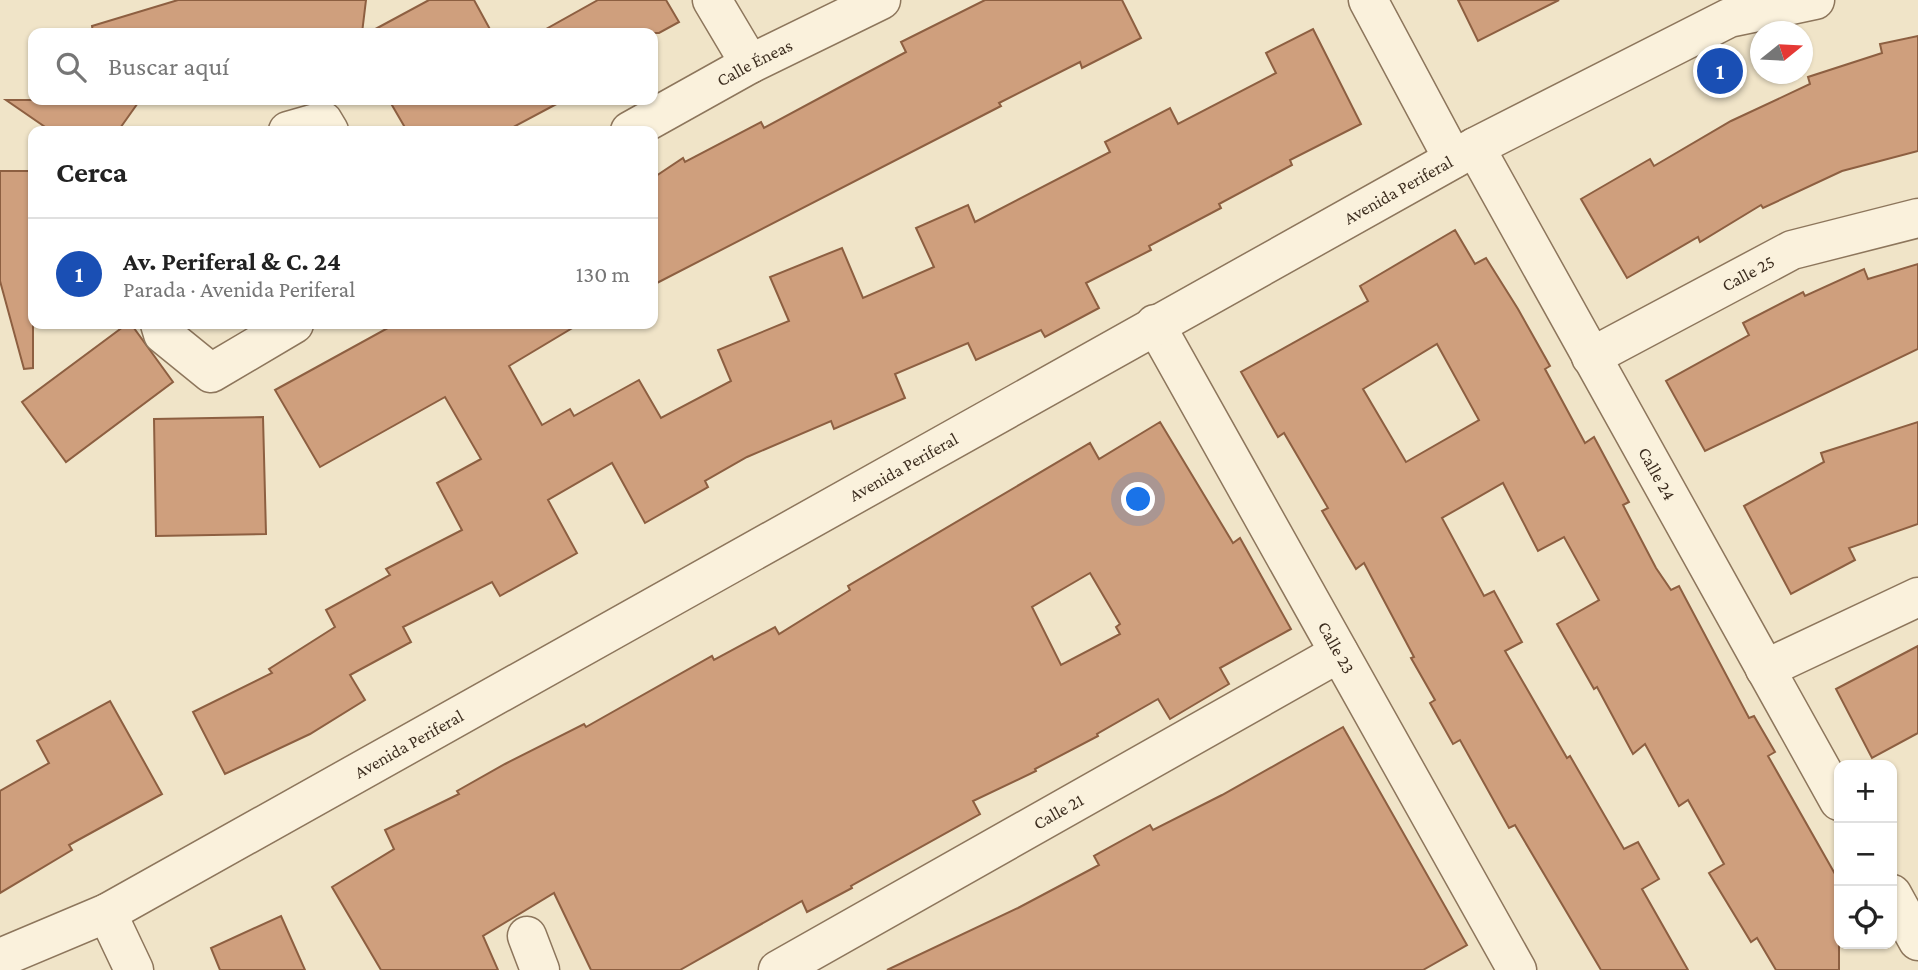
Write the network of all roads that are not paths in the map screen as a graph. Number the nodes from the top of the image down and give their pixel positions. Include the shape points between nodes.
1 (712, 0) edge
2 (881, 0) edge
3 (1368, 0) edge
4 (1815, 0) edge
5 (750, 64) junction
6 (306, 126) edge
7 (326, 126) edge
8 (639, 126) edge
9 (1464, 153) junction
10 (1918, 218) edge
11 (1155, 324) junction
12 (162, 329) edge
13 (286, 329) edge
14 (1591, 357) junction
15 (1918, 597) edge
16 (1339, 653) junction
17 (1765, 669) junction
18 (1834, 792) edge
19 (1897, 903) edge
20 (107, 913) junction
21 (1918, 941) edge
22 (0, 958) edge
23 (1512, 968) edge
24 (134, 970) edge
25 (778, 970) edge

1 - 5 street
2 - 5 street, Calle Éneas
3 - 9 street, Calle 24
4 - 9 street, Avenida Periferal via 1729,18
5 - 8 street, Calle Éneas
6 - 7 street via 323,121
9 - 11 street, Avenida Periferal
9 - 14 street, Calle 24
10 - 14 street, Calle 25 via 1792,250
11 - 16 street, Calle 23
11 - 20 street, Avenida Periferal
12 - 13 street via 211,373
14 - 17 street, Calle 24
15 - 17 street
16 - 23 street, Calle 23
16 - 25 street, Calle 21
17 - 18 street, Calle 24
19 - 21 street
20 - 22 street, Avenida Periferal
20 - 24 street

